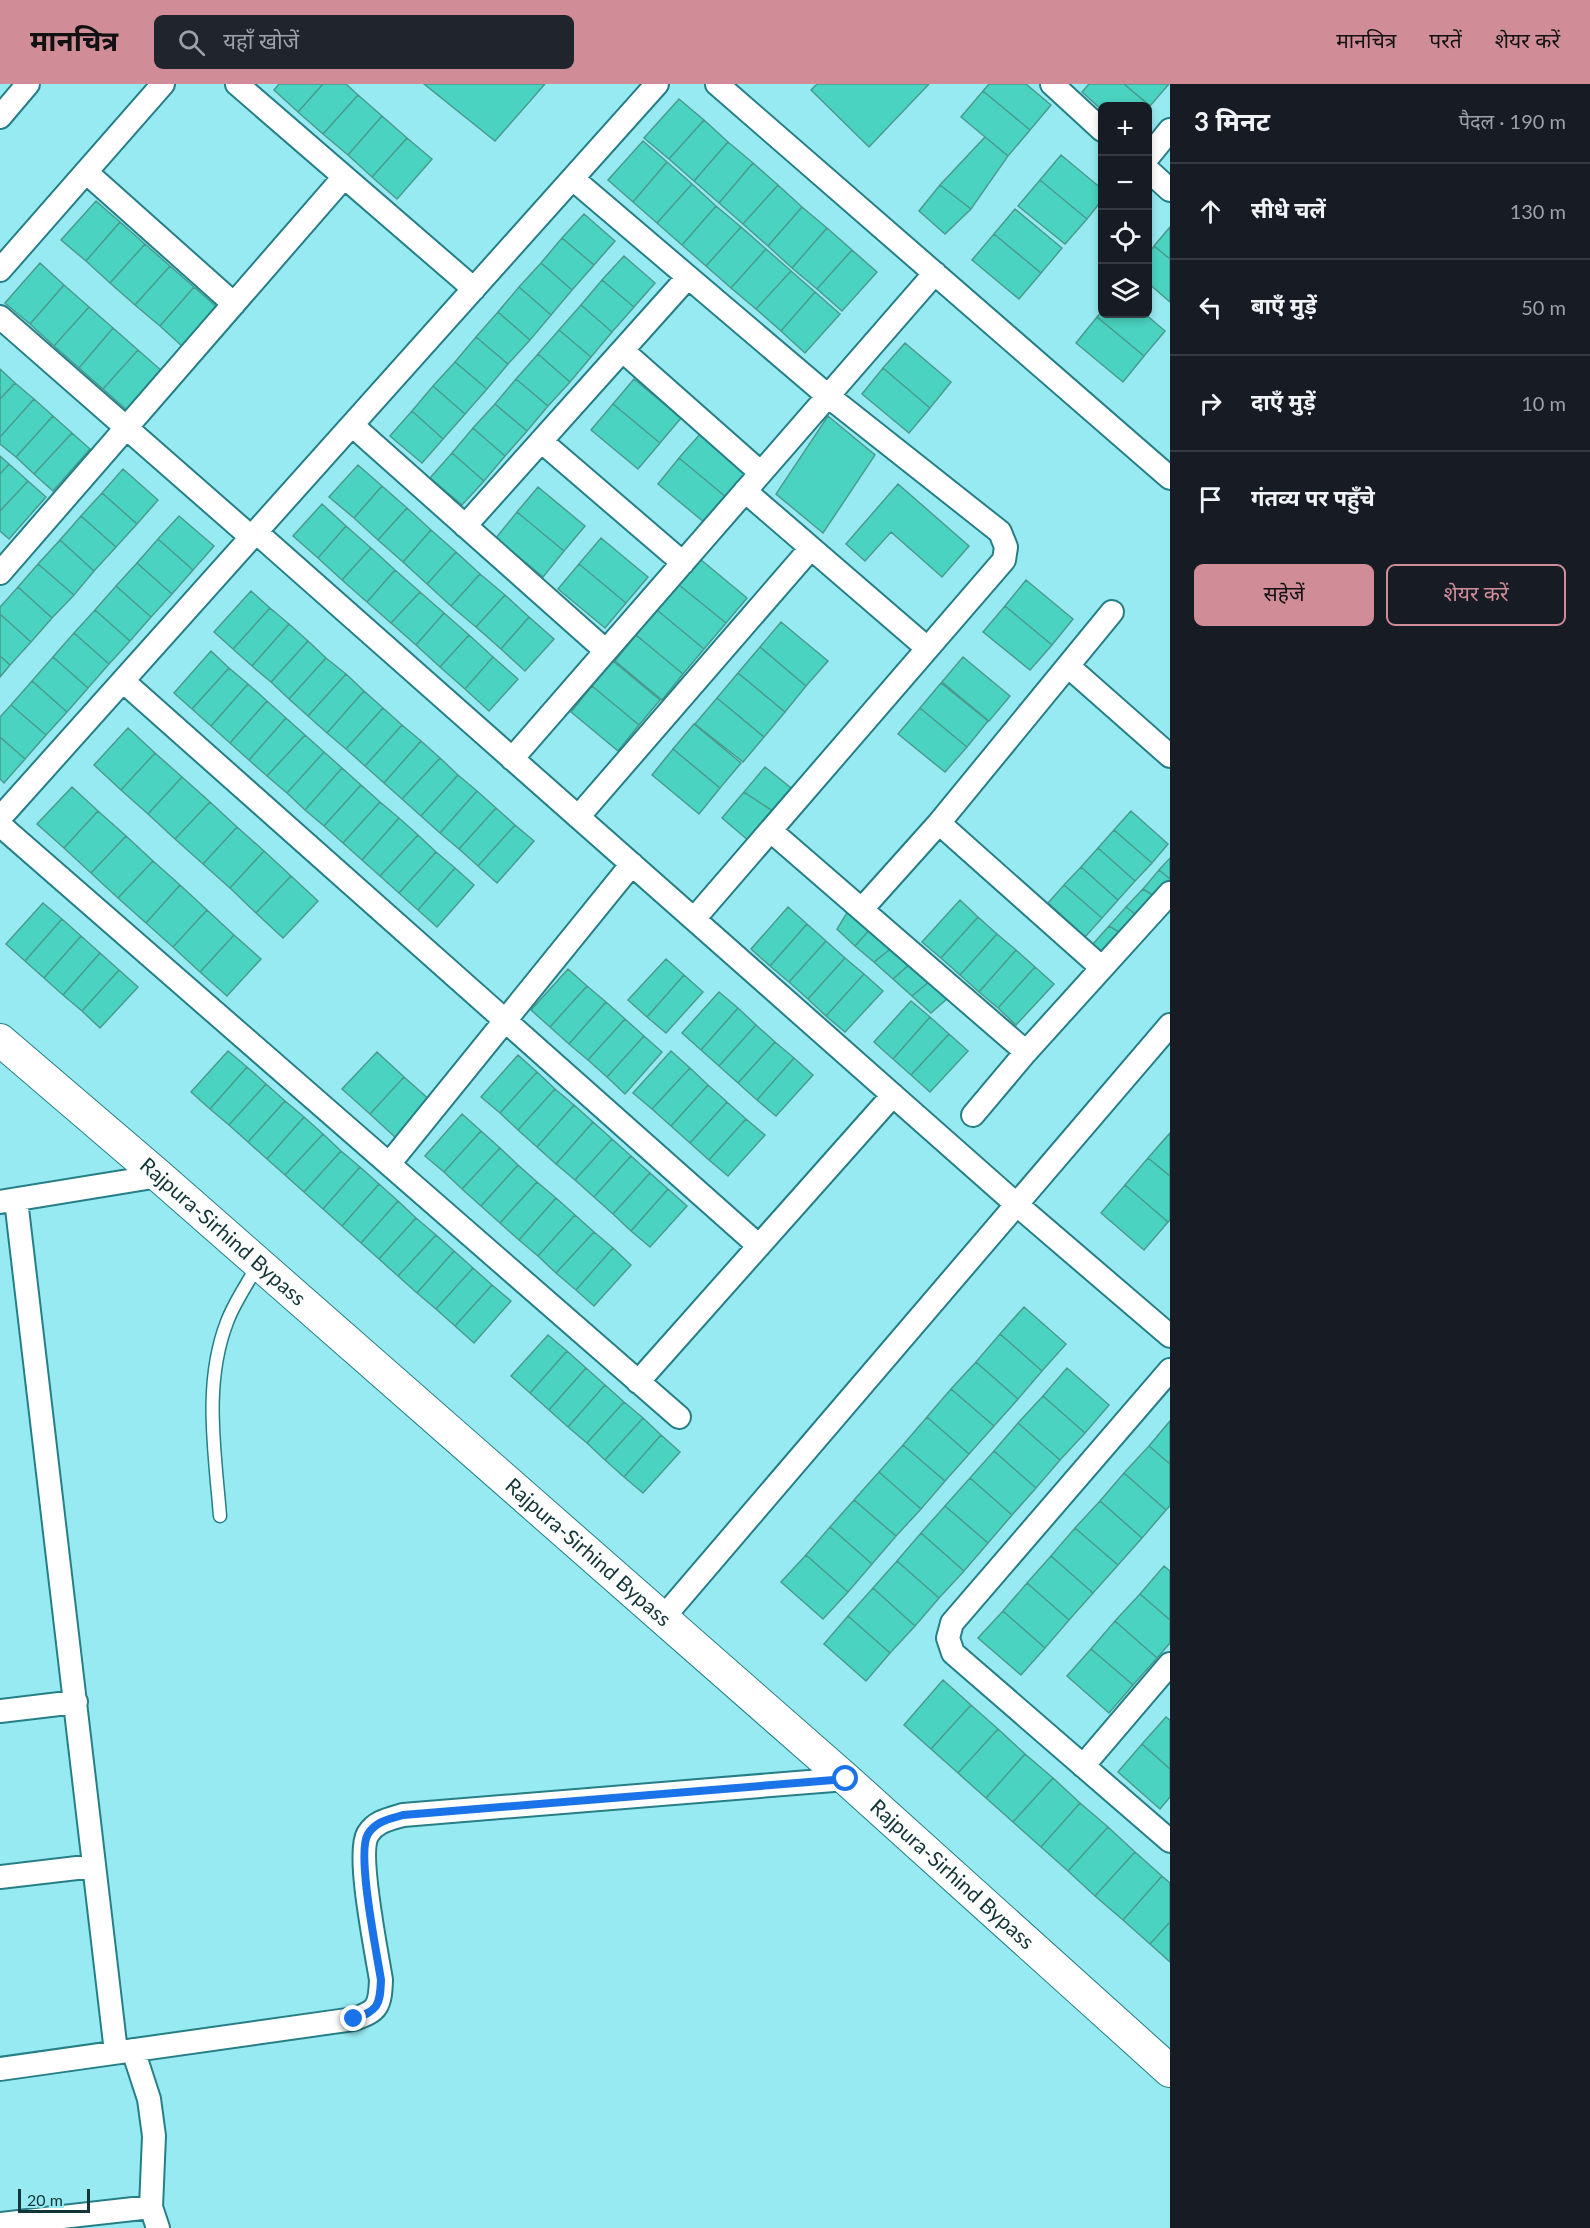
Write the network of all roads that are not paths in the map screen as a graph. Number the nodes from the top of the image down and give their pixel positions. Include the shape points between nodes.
1 (28, 84) edge
2 (163, 84) edge
3 (237, 84) edge
4 (657, 84) edge
5 (717, 84) edge
6 (1052, 84) edge
7 (0, 117) edge
8 (1098, 126) edge
9 (1170, 130) edge
10 (1149, 156) edge
11 (86, 172) junction
12 (1152, 174) edge
13 (344, 177) junction
14 (573, 179) junction
15 (1170, 190) edge
16 (0, 270) edge
17 (935, 273) junction
18 (688, 277) junction
19 (474, 289) junction
20 (234, 304) junction
21 (0, 317) edge
22 (623, 351) junction
23 (828, 396) junction
24 (352, 425) junction
25 (127, 428) junction
26 (541, 441) junction
27 (761, 473) junction
28 (1170, 478) edge
29 (745, 491) junction
30 (465, 526) junction
31 (254, 535) junction
32 (811, 548) junction
33 (683, 563) junction
34 (0, 573) edge
35 (1112, 612) dead end
36 (927, 648) junction
37 (606, 651) junction
38 (1068, 666) junction
39 (123, 681) junction
40 (1170, 756) edge
41 (512, 759) junction
42 (578, 817) junction
43 (0, 818) edge
44 (939, 823) junction
45 (0, 825) edge
46 (771, 831) junction
47 (632, 864) junction
48 (1170, 893) edge
49 (862, 909) junction
50 (694, 920) junction
51 (1102, 968) junction
52 (504, 1020) junction
53 (1170, 1025) edge
54 (0, 1040) edge
55 (1026, 1052) junction
56 (893, 1095) junction
57 (974, 1115) dead end
58 (389, 1164) junction
59 (159, 1176) junction
60 (8, 1201) edge
61 (1016, 1204) junction
62 (759, 1246) junction
63 (258, 1264) junction
64 (1170, 1336) edge
65 (1170, 1370) edge
66 (638, 1382) junction
67 (679, 1417) dead end
68 (219, 1516) dead end
69 (662, 1619) junction
70 (1170, 1664) edge
71 (76, 1702) junction
72 (0, 1711) edge
73 (1083, 1766) junction
74 (846, 1779) junction
75 (1170, 1841) edge
76 (94, 1866) junction
77 (0, 1877) edge
78 (124, 2051) junction
79 (0, 2069) edge
80 (1170, 2071) edge
81 (155, 2217) edge
82 (0, 2224) edge

1 - 7 street
2 - 11 street
3 - 13 street
4 - 14 street
5 - 17 street
6 - 8 street
9 - 10 street
11 - 16 street
11 - 20 street
12 - 15 street
13 - 19 street
13 - 20 street
14 - 18 street
14 - 19 street
17 - 23 street
17 - 28 street
18 - 22 street
18 - 23 street
19 - 24 street
20 - 25 street
21 - 25 street
22 - 26 street
22 - 27 street
23 - 27 street
23 - 36 street via 1000,532 1006,547 1004,560
24 - 30 street
24 - 31 street
25 - 31 street
25 - 34 street
26 - 30 street
26 - 33 street
27 - 29 street
29 - 32 street
29 - 33 street
30 - 37 street
31 - 39 street
31 - 41 street
32 - 36 street
32 - 42 street
33 - 37 street
35 - 38 street
36 - 46 street
37 - 41 street
38 - 40 street
38 - 44 street
39 - 43 street
39 - 52 street
41 - 42 street
42 - 47 street
44 - 49 street
44 - 51 street
45 - 58 street
46 - 49 street
46 - 50 street
47 - 50 street
47 - 52 street
48 - 51 street
49 - 55 street
50 - 56 street
51 - 55 street
52 - 58 street
52 - 62 street
53 - 61 street
54 - 59 main road, Rajpura-Sirhind Bypass
55 - 57 street
56 - 61 street
56 - 62 street
58 - 66 street
59 - 60 street
59 - 63 main road, Rajpura-Sirhind Bypass
60 - 71 street
61 - 64 street
61 - 69 street
62 - 66 street
63 - 68 lane via 227,1321 216,1356 212,1394
63 - 69 main road, Rajpura-Sirhind Bypass
65 - 73 street via 952,1623 948,1638 953,1653
66 - 67 street
69 - 74 main road, Rajpura-Sirhind Bypass
70 - 73 street
71 - 72 street
71 - 76 street
73 - 75 street
74 - 78 street via 403,1815 380,1822 367,1835 363,1858 381,1980 381,2001 371,2013 354,2019
74 - 80 main road, Rajpura-Sirhind Bypass
76 - 77 street
76 - 78 street
78 - 79 street
78 - 81 street via 149,2099 154,2136
81 - 82 street

